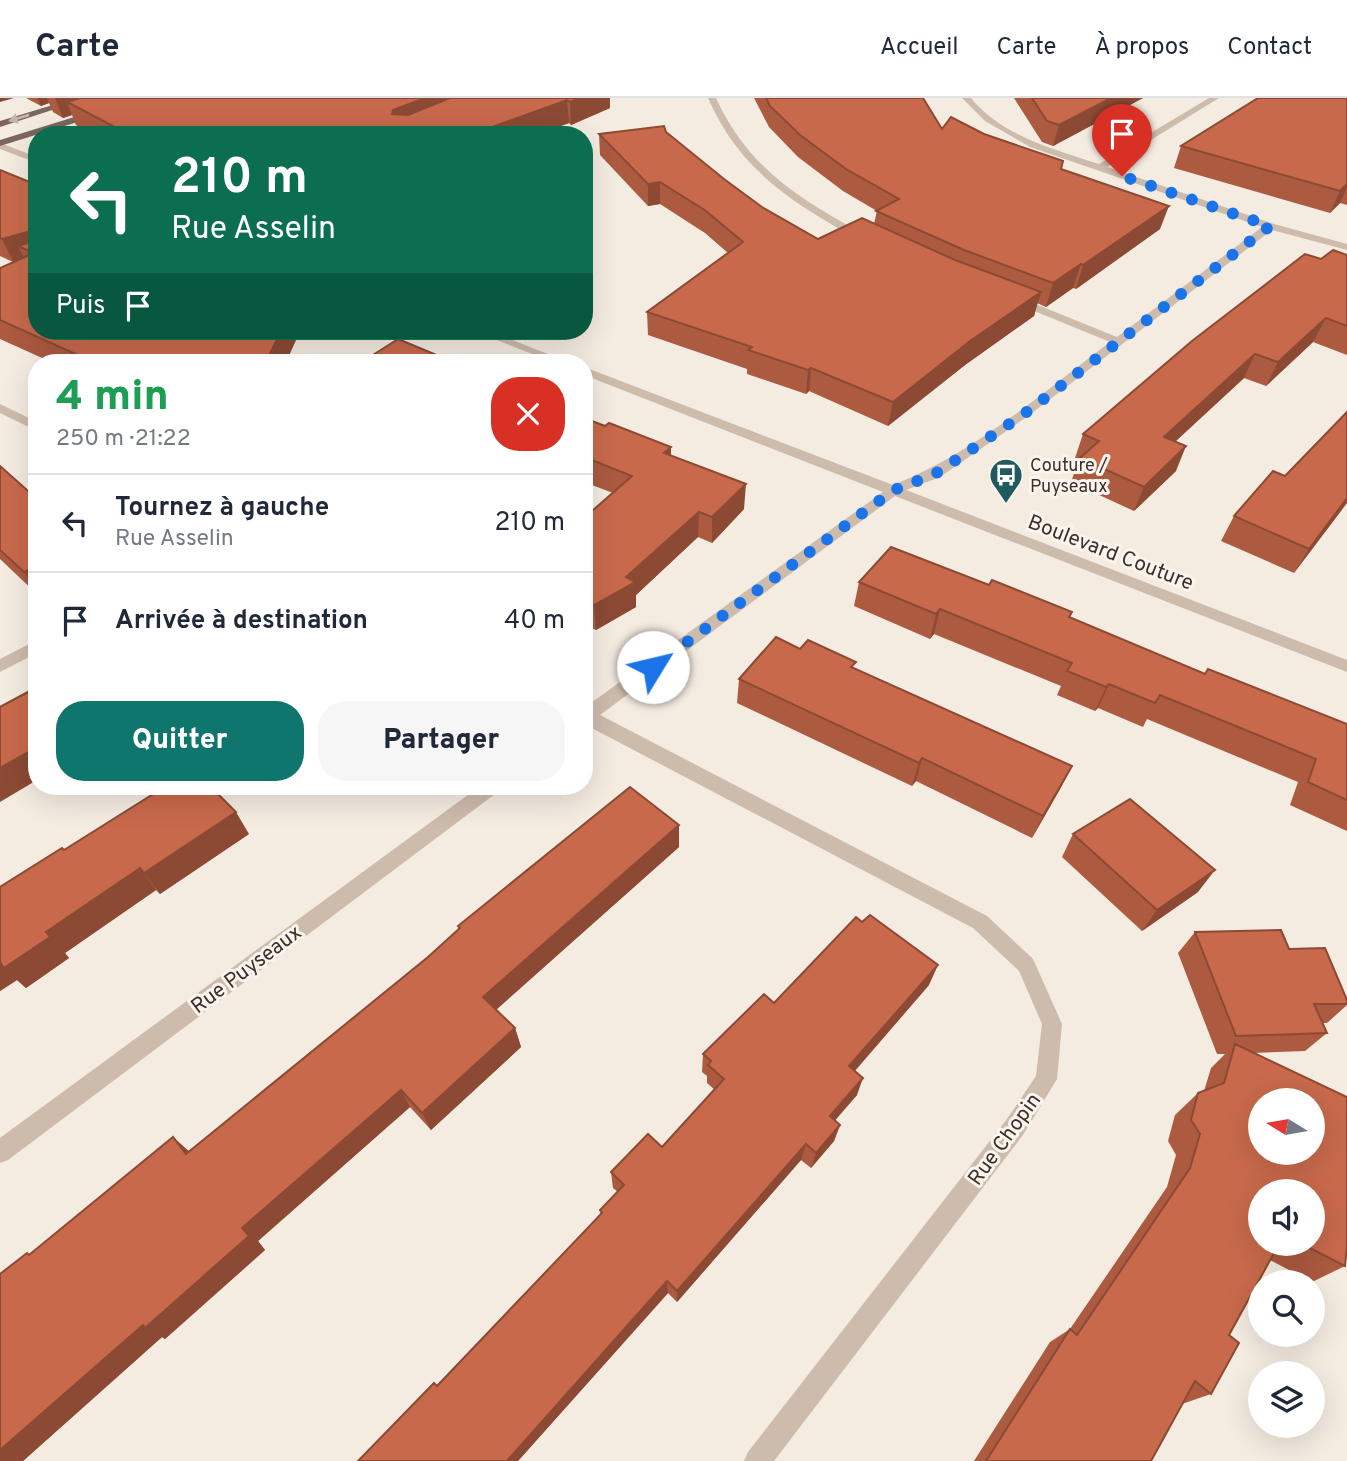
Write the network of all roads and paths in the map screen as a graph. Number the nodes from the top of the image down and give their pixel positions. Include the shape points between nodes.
1 (85, 98) edge
2 (712, 98) edge
3 (966, 98) edge
4 (1215, 98) edge
5 (108, 110) edge
6 (0, 124) edge
7 (57, 126) edge
8 (28, 135) edge
9 (0, 144) edge
10 (28, 156) edge
11 (1099, 168) junction
12 (1270, 226) junction
13 (869, 240) edge
14 (1347, 247) edge
15 (1001, 294) edge
16 (504, 340) edge
17 (1118, 341) junction
18 (541, 354) edge
19 (593, 374) edge
20 (0, 408) edge
21 (28, 422) edge
22 (894, 490) junction
23 (28, 651) edge
24 (0, 666) edge
25 (1347, 666) edge
26 (593, 710) edge
27 (593, 719) edge
28 (481, 795) edge
29 (0, 1152) edge
30 (757, 1461) edge

1 -> 6 main road
2 - 13 street via 721,123 740,152 812,208
3 - 11 street via 997,127
4 - 11 street
5 - 7 main road
8 - 9 main road
9 - 10 street
11 - 12 street
12 - 14 street
12 - 17 street
15 - 17 street
16 - 18 street
17 - 22 street via 1024,414 935,474
19 - 22 street, Boulevard Couture
20 - 21 street
22 - 25 street, Boulevard Couture
22 - 26 street
23 - 24 street
27 - 30 street, Rue Chopin via 980,922 1026,965 1052,1024 1046,1079 1015,1128
28 - 29 street, Rue Puyseaux

